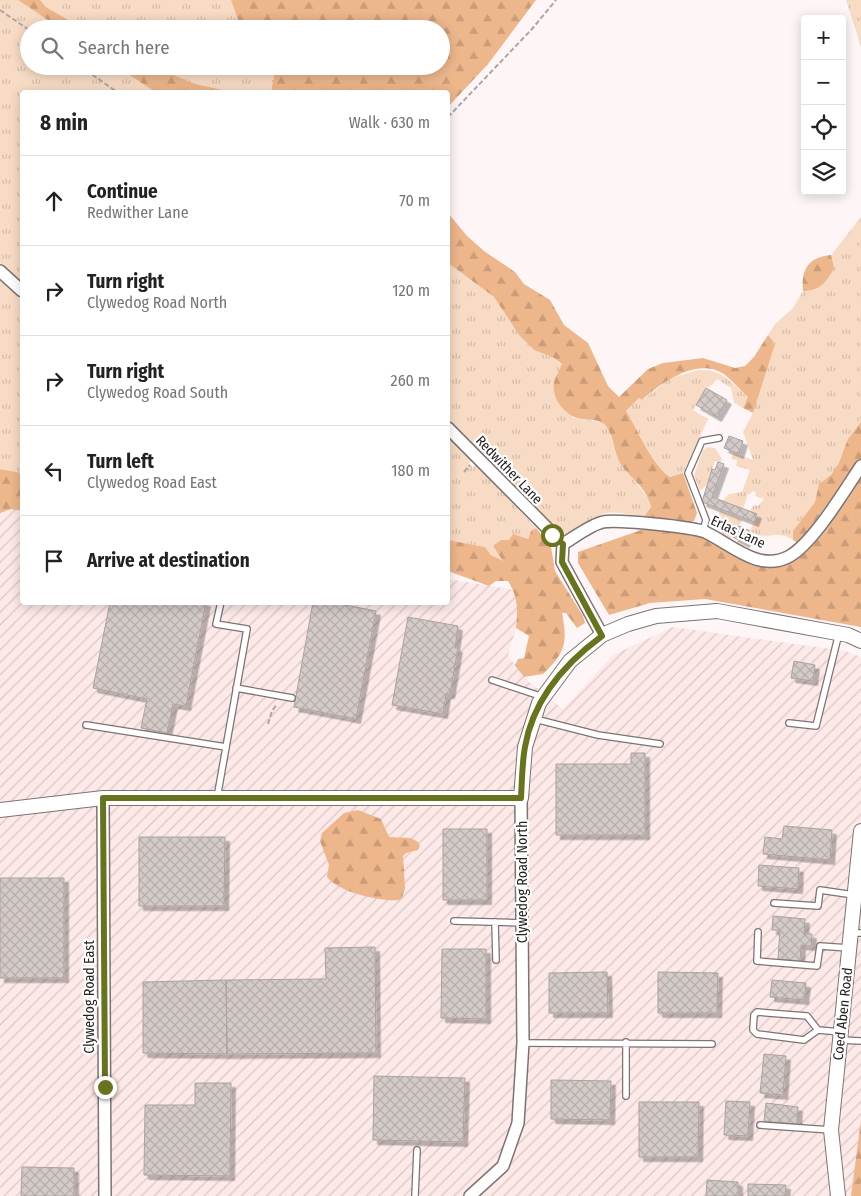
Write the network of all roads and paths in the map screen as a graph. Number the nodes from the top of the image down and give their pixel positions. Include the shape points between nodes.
1 (556, 0) edge
2 (0, 10) edge
3 (20, 24) edge
4 (93, 75) edge
5 (114, 90) edge
6 (450, 115) edge
7 (0, 271) edge
8 (20, 289) edge
9 (450, 430) edge
10 (719, 438) dead end
11 (861, 466) edge
12 (703, 531) junction
13 (563, 544) junction
14 (220, 605) edge
15 (839, 633) junction
16 (602, 636) junction
17 (861, 641) edge
18 (492, 680) dead end
19 (236, 688) junction
20 (282, 697) junction
21 (542, 697) junction
22 (292, 698) dead end
23 (533, 718) junction
24 (789, 723) dead end
25 (268, 724) dead end
26 (86, 725) dead end
27 (660, 744) dead end
28 (226, 747) junction
29 (103, 798) junction
30 (217, 798) junction
31 (521, 798) junction
32 (0, 810) edge
33 (861, 831) edge
34 (854, 895) junction
35 (774, 903) dead end
36 (454, 922) dead end
37 (495, 922) junction
38 (523, 922) junction
39 (758, 932) dead end
40 (856, 933) edge
41 (849, 948) junction
42 (496, 960) dead end
43 (818, 1030) junction
44 (840, 1036) junction
45 (861, 1041) edge
46 (626, 1042) junction
47 (523, 1043) junction
48 (712, 1044) dead end
49 (626, 1096) dead end
50 (760, 1126) dead end
51 (831, 1130) junction
52 (417, 1150) dead end
53 (105, 1196) edge
54 (414, 1196) edge
55 (471, 1196) edge
56 (838, 1196) edge

1 - 6 path
2 - 3 path
4 - 5 path
7 - 8 street
9 - 13 street, Redwither Lane
10 - 12 lane via 702,441 688,473 706,520
11 - 12 street, Erlas Lane via 808,540 788,557 771,563 750,557
12 - 13 street, Erlas Lane via 634,522 603,522
13 - 16 street via 562,562
14 - 19 lane via 216,624 247,629
15 - 16 street, Clywedog Road North via 717,611 656,616
15 - 17 street, Clywedog Road North
15 - 24 lane via 816,726
16 - 21 street, Clywedog Road North via 570,661
18 - 21 lane
19 - 20 lane
19 - 28 lane
20 - 22 lane
20 - 25 path
21 - 23 street, Clywedog Road North
23 - 27 lane via 598,735
23 - 31 street, Clywedog Road North via 525,747
26 - 28 lane
28 - 30 lane
29 - 30 street
29 - 32 street
29 - 53 street, Clywedog Road East
30 - 31 street
31 - 38 street, Clywedog Road North
33 - 34 street, Coed Aben Road
34 - 35 lane via 820,890 818,906
34 - 40 street, Coed Aben Road
36 - 37 lane
37 - 38 lane
37 - 42 lane
38 - 47 street, Clywedog Road North
39 - 41 lane via 757,961 817,966 820,946
40 - 41 street, Coed Aben Road
41 - 44 street, Coed Aben Road
43 - 43 lane via 804,1040 757,1034 754,1015 757,1012 807,1016
43 - 44 lane
44 - 45 lane
44 - 51 street, Coed Aben Road
46 - 47 lane
46 - 48 lane
46 - 49 lane
47 - 55 street, Clywedog Road North via 518,1123 510,1151 502,1166
50 - 51 lane
51 - 56 street, Coed Aben Road
52 - 54 lane

